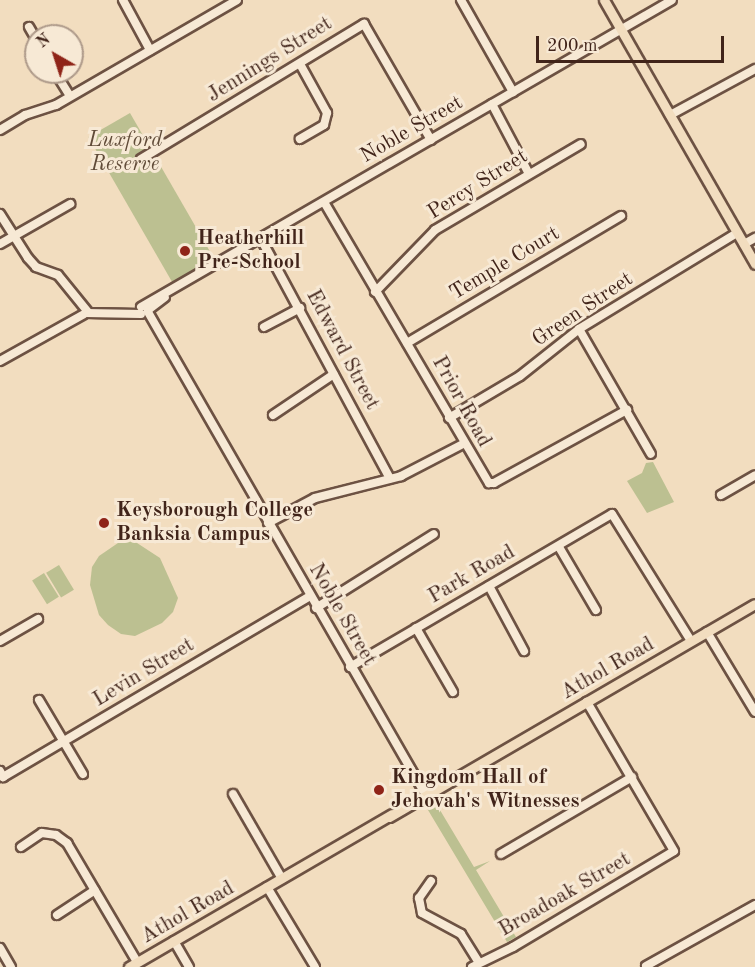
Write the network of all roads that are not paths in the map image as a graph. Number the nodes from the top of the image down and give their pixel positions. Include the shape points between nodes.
1 (123, 0) edge
2 (461, 0) edge
3 (604, 0) edge
4 (672, 0) edge
5 (232, 1) edge
6 (621, 30) junction
7 (150, 50) junction
8 (300, 64) junction
9 (755, 69) edge
10 (62, 84) edge
11 (513, 92) junction
12 (70, 96) junction
13 (492, 104) junction
14 (670, 115) junction
15 (0, 130) edge
16 (300, 139) dead end
17 (431, 140) junction
18 (581, 144) dead end
19 (141, 159) dead end
20 (529, 174) junction
21 (324, 202) junction
22 (70, 204) dead end
23 (0, 214) edge
24 (621, 216) dead end
25 (737, 234) junction
26 (14, 236) junction
27 (755, 238) edge
28 (261, 239) junction
29 (0, 244) edge
30 (744, 244) junction
31 (755, 264) edge
32 (375, 292) junction
33 (300, 308) junction
34 (85, 311) junction
35 (144, 311) junction
36 (264, 327) dead end
37 (579, 329) junction
38 (407, 343) junction
39 (0, 361) edge
40 (334, 374) junction
41 (627, 410) junction
42 (273, 414) dead end
43 (449, 418) junction
44 (464, 444) junction
45 (651, 454) dead end
46 (755, 474) edge
47 (390, 479) junction
48 (721, 495) dead end
49 (268, 523) junction
50 (434, 534) dead end
51 (559, 547) junction
52 (489, 586) junction
53 (309, 596) junction
54 (755, 604) edge
55 (316, 608) junction
56 (596, 610) dead end
57 (38, 619) dead end
58 (416, 628) junction
59 (707, 632) junction
60 (0, 641) edge
61 (691, 641) junction
62 (524, 651) dead end
63 (350, 667) junction
64 (453, 692) dead end
65 (39, 700) dead end
66 (587, 702) junction
67 (755, 712) edge
68 (65, 741) junction
69 (0, 771) edge
70 (83, 774) dead end
71 (632, 777) junction
72 (233, 795) dead end
73 (426, 795) junction
74 (21, 847) dead end
75 (501, 854) dead end
76 (282, 879) junction
77 (431, 881) dead end
78 (267, 887) junction
79 (95, 890) junction
80 (755, 906) edge
81 (57, 915) dead end
82 (174, 941) junction
83 (0, 948) edge
84 (134, 965) edge
85 (476, 965) edge
86 (645, 966) edge
87 (11, 967) edge
88 (189, 967) edge
89 (315, 967) edge

1 - 7 street
2 - 11 street
3 - 6 main road
4 - 6 street, Noble Street
5 - 7 street
6 - 11 street, Noble Street
6 - 14 main road
7 - 12 street
8 - 16 street via 327,113 324,125
8 - 17 street, Jennings Street via 364,24
8 - 19 street, Jennings Street
9 - 14 street
10 - 12 street
11 - 13 street, Noble Street
12 - 15 street
13 - 17 street, Noble Street
13 - 20 street
14 - 25 main road
17 - 21 street, Noble Street
18 - 20 street, Percy Street
20 - 32 street, Percy Street via 435,230
21 - 28 street, Noble Street
21 - 32 street, Prior Road
22 - 26 street
23 - 26 street
24 - 38 street, Temple Court
25 - 30 main road
25 - 37 street, Green Street
26 - 29 street
26 - 34 street via 32,262 58,275 73,290
27 - 30 street
28 - 33 street, Edward Street
28 - 35 street, Noble Street via 170,291
30 - 31 main road
32 - 38 street, Prior Road
33 - 36 street
33 - 40 street, Edward Street
34 - 35 street
34 - 39 street
35 - 49 street, Noble Street
37 - 41 street
37 - 43 street, Green Street via 520,376
38 - 43 street, Prior Road
40 - 42 street
40 - 47 street, Edward Street
41 - 44 street, Prior Road via 494,483 484,478
41 - 45 street
43 - 44 street, Prior Road
44 - 47 street
46 - 48 street
47 - 49 street via 315,498
49 - 53 street, Noble Street
50 - 55 street
51 - 52 street, Park Road
51 - 56 street
51 - 61 street, Park Road via 612,514
52 - 58 street, Park Road
52 - 62 street
53 - 55 street, Noble Street
53 - 68 street, Levin Street
54 - 59 main road, Athol Road
55 - 63 street, Noble Street
57 - 60 street
58 - 63 street, Park Road
58 - 64 street
59 - 61 main road, Athol Road
59 - 67 street
61 - 66 main road, Athol Road
63 - 73 street, Noble Street
65 - 68 street
66 - 71 street
66 - 73 main road, Athol Road
68 - 69 street, Levin Street via 3,777
68 - 70 street
71 - 75 street
71 - 85 street, Broadoak Street via 674,851
72 - 76 street
73 - 76 main road, Athol Road
74 - 79 street via 38,834 60,837
76 - 78 main road, Athol Road
77 - 85 street via 419,898 422,913 461,934
78 - 82 main road, Athol Road
78 - 89 street
79 - 81 street
79 - 84 street
80 - 86 street
82 - 84 main road, Athol Road
82 - 88 street
83 - 87 street

